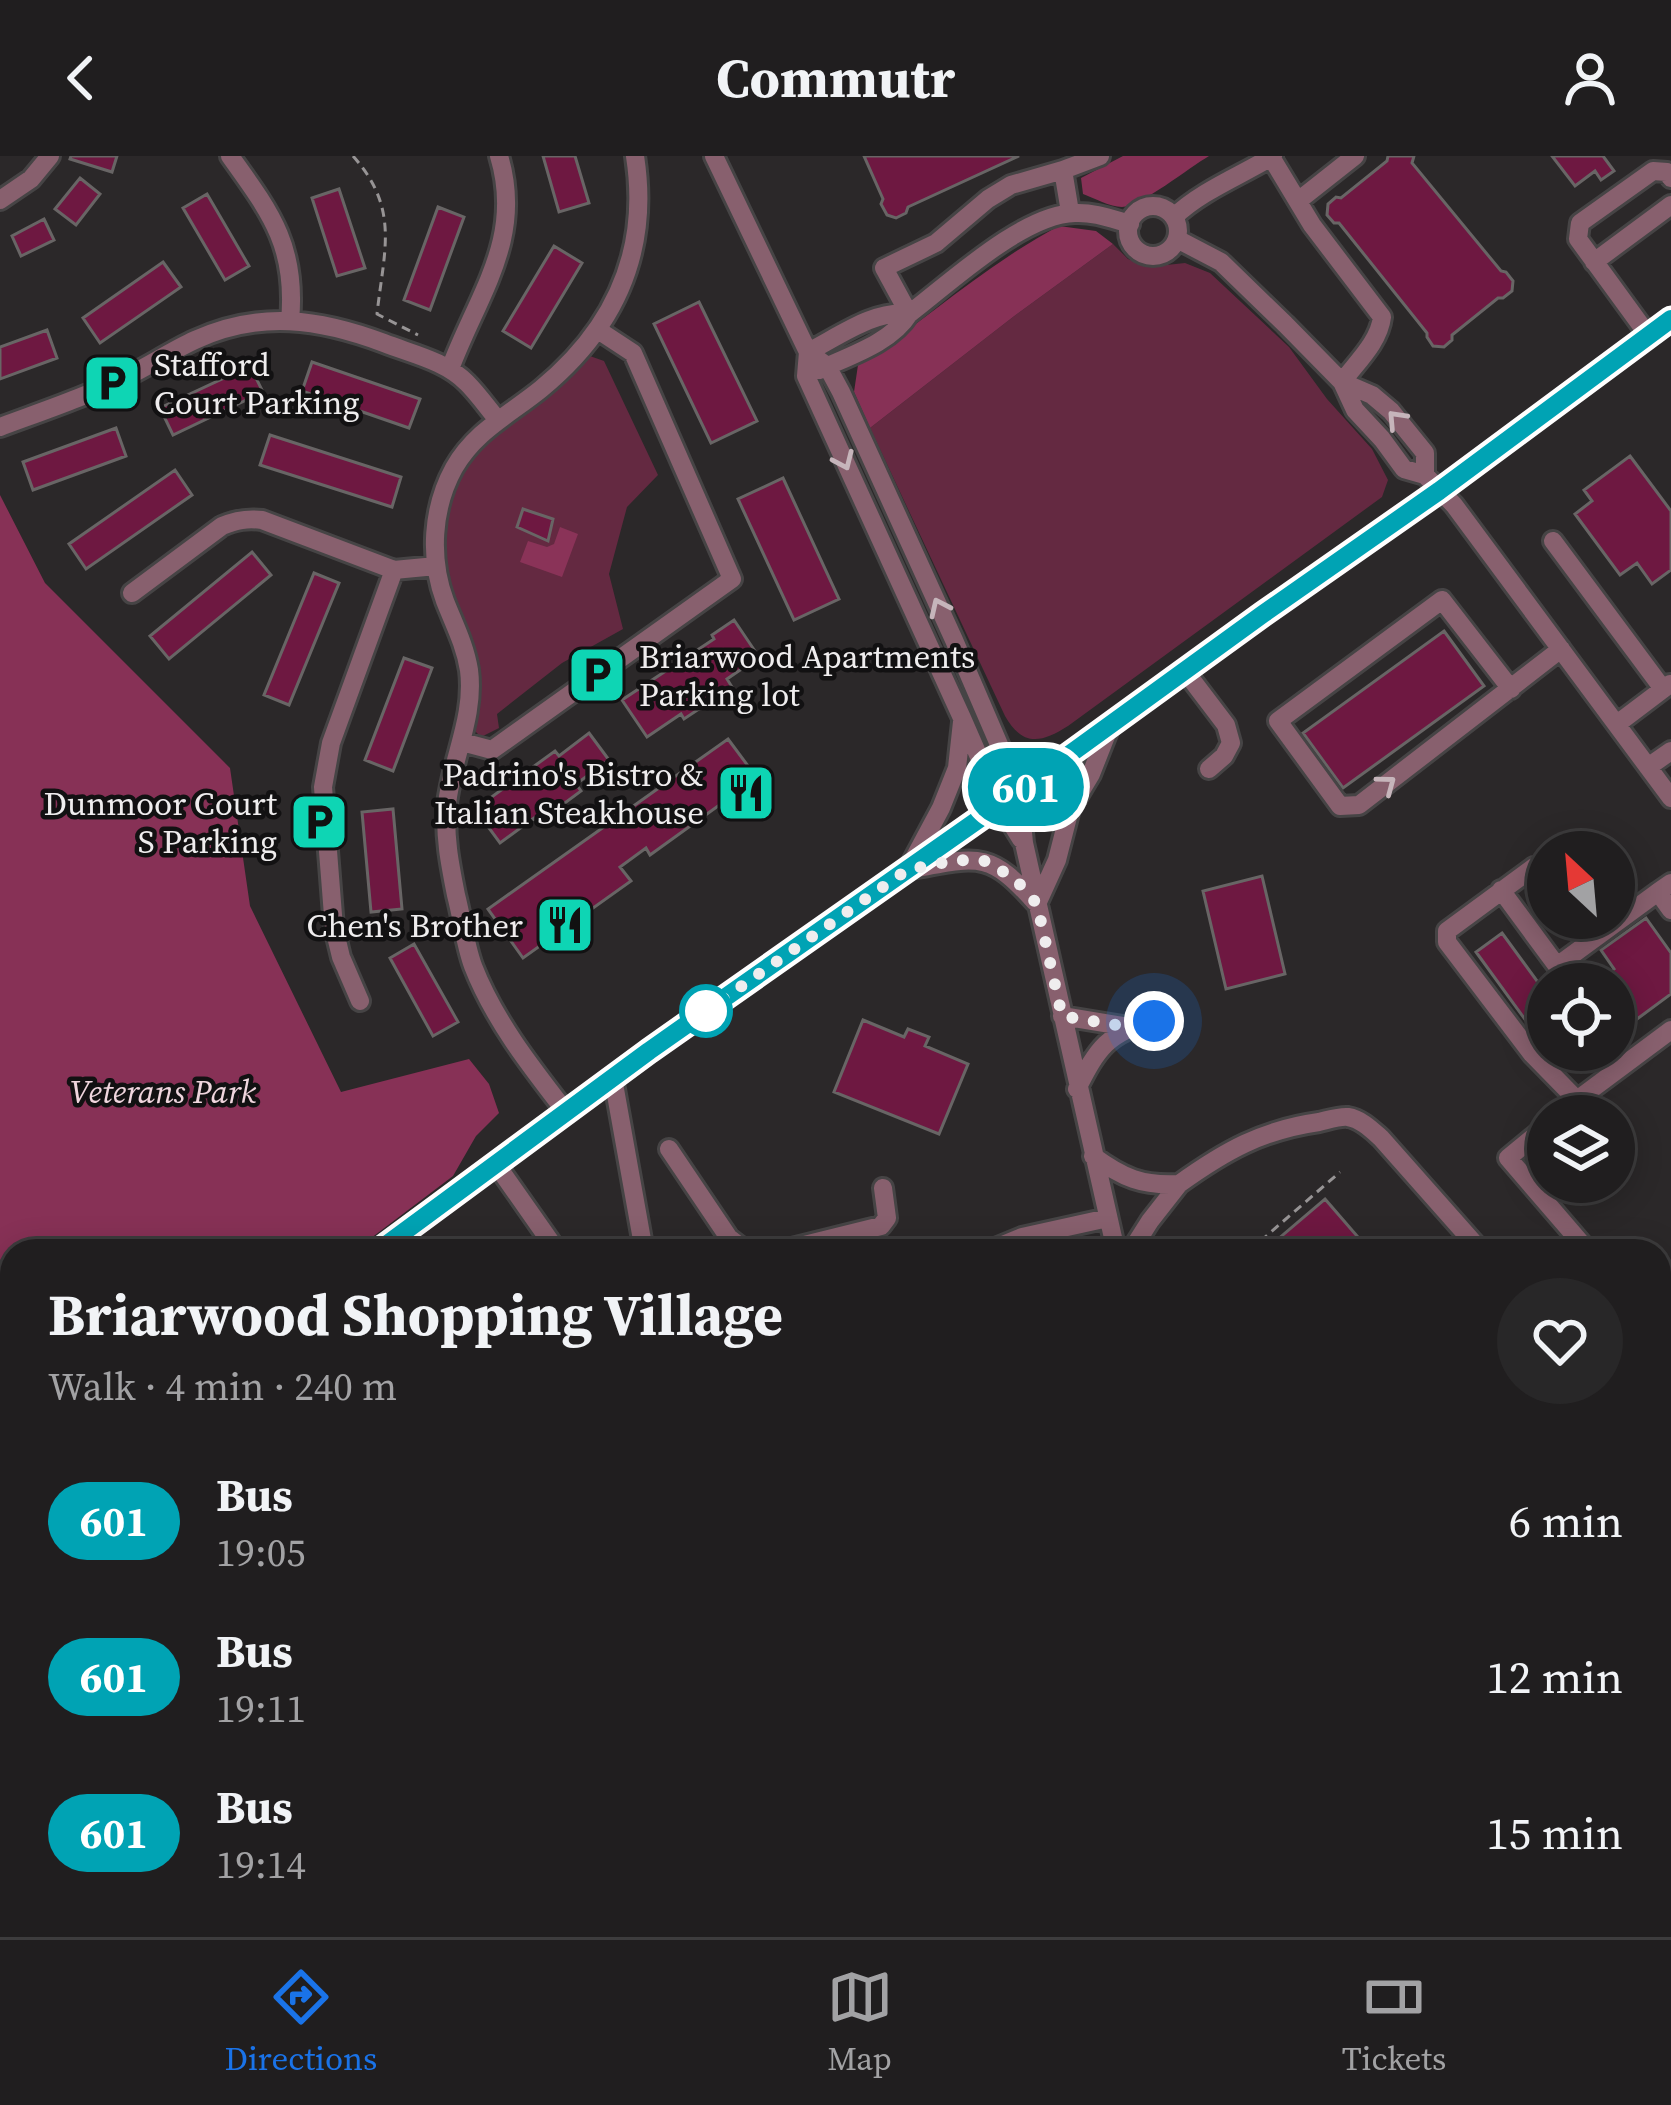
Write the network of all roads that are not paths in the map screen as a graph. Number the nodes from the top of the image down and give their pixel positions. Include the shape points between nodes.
1 (50, 156) edge
2 (230, 156) edge
3 (499, 156) edge
4 (635, 156) edge
5 (714, 156) edge
6 (1100, 156) edge
7 (1355, 156) edge
8 (1272, 157) edge
9 (1064, 170) junction
10 (1671, 178) edge
11 (0, 200) edge
12 (1298, 201) junction
13 (1671, 205) edge
14 (1070, 212) junction
15 (1174, 217) junction
16 (1130, 224) junction
17 (1177, 239) junction
18 (1594, 262) junction
19 (909, 314) junction
20 (1671, 319) edge
21 (290, 320) junction
22 (598, 330) junction
23 (1648, 335) junction
24 (808, 352) junction
25 (827, 366) junction
26 (450, 369) junction
27 (806, 376) junction
28 (1342, 382) junction
29 (496, 419) junction
30 (0, 427) edge
31 (1439, 491) junction
32 (1553, 542) dead end
33 (436, 566) junction
34 (394, 570) junction
35 (132, 593) dead end
36 (1561, 650) junction
37 (1185, 671) junction
38 (1667, 686) edge
39 (1511, 689) junction
40 (962, 718) junction
41 (1616, 724) junction
42 (1110, 725) junction
43 (462, 742) junction
44 (1671, 751) edge
45 (1648, 767) junction
46 (1208, 769) dead end
47 (1019, 791) junction
48 (1671, 799) edge
49 (1000, 805) junction
50 (1024, 843) junction
51 (907, 870) junction
52 (1527, 872) edge
53 (1665, 888) edge
54 (1501, 890) junction
55 (1037, 904) junction
56 (1671, 910) edge
57 (359, 1001) dead end
58 (1062, 1016) junction
59 (1154, 1021) dead end
60 (1129, 1027) junction
61 (1671, 1030) edge
62 (613, 1078) junction
63 (1077, 1089) junction
64 (1572, 1095) edge
65 (1584, 1095) edge
66 (566, 1112) junction
67 (1527, 1142) edge
68 (669, 1149) dead end
69 (1093, 1156) junction
70 (496, 1164) junction
71 (1527, 1180) edge
72 (1179, 1184) junction
73 (883, 1189) dead end
74 (1547, 1203) edge
75 (1108, 1218) junction
76 (394, 1239) edge
77 (549, 1239) edge
78 (642, 1239) edge
79 (730, 1239) edge
80 (828, 1239) edge
81 (1017, 1239) edge
82 (1113, 1239) edge
83 (1139, 1239) edge
84 (1469, 1239) edge
85 (1578, 1239) edge

1 - 11 street
2 - 21 street via 288,256
3 - 26 street via 508,222
4 - 22 street via 636,243
5 - 24 street
6 - 9 street
7 - 12 street
8 - 12 street
8 - 15 street
9 - 14 street
9 - 19 street via 1011,184 936,243 884,268
10 - 18 street via 1653,171 1580,223 1578,239
12 - 28 street via 1382,317 1375,340
13 - 18 street
14 - 16 street
14 - 19 street via 1006,239
15 - 16 street via 1146,208
15 - 17 street
16 - 17 street via 1130,241 1142,253 1166,253
17 - 28 street via 1221,262
18 - 23 street
19 - 24 street via 881,315
19 - 25 street via 886,338
20 - 23 street
21 - 26 street via 344,328
21 - 30 street via 197,339
22 - 29 street via 554,377
22 - 43 street via 633,353 732,579 492,750
23 - 31 street
24 - 25 street
24 - 27 street
25 - 27 street
47 -> 25 street
26 - 29 street
27 -> 40 street
28 - 31 street via 1391,410 1425,453 1425,475
29 - 33 street via 465,451 442,495
31 - 36 street
31 - 37 street
32 - 38 street
33 - 34 street
33 - 43 street via 469,668
34 - 35 street via 250,518 221,526
34 - 57 street via 331,743 323,787 334,928
36 - 39 street
36 - 41 street
37 - 42 street
37 - 46 street via 1231,743
38 - 41 street
39 -> 39 street via 1442,600 1278,721 1340,806 1359,805
40 - 49 street
40 - 51 street via 957,768
41 - 45 street
42 - 47 street
42 - 55 street
43 - 66 street via 446,829 471,960 496,1012
44 - 45 street
45 - 48 street
47 - 49 street
47 - 50 street
49 - 50 street
49 - 51 street
50 - 55 street
51 - 55 street via 987,861
51 - 62 street
52 - 54 street
53 - 54 street via 1557,966
53 - 56 street
54 - 64 street via 1447,931 1447,942
55 - 58 street
58 - 60 street
58 - 63 street
59 - 60 street
60 - 63 street via 1106,1042
61 - 65 street
62 - 66 street
62 - 78 street
63 - 69 street
66 - 70 street
67 - 71 street via 1508,1158
68 - 79 street
69 - 72 street via 1141,1182
69 - 75 street
70 - 76 street
70 - 77 street
72 - 83 street
72 - 84 street via 1245,1141 1348,1118 1381,1138
73 - 80 street via 881,1226
74 - 85 street
75 - 81 street
75 - 82 street

